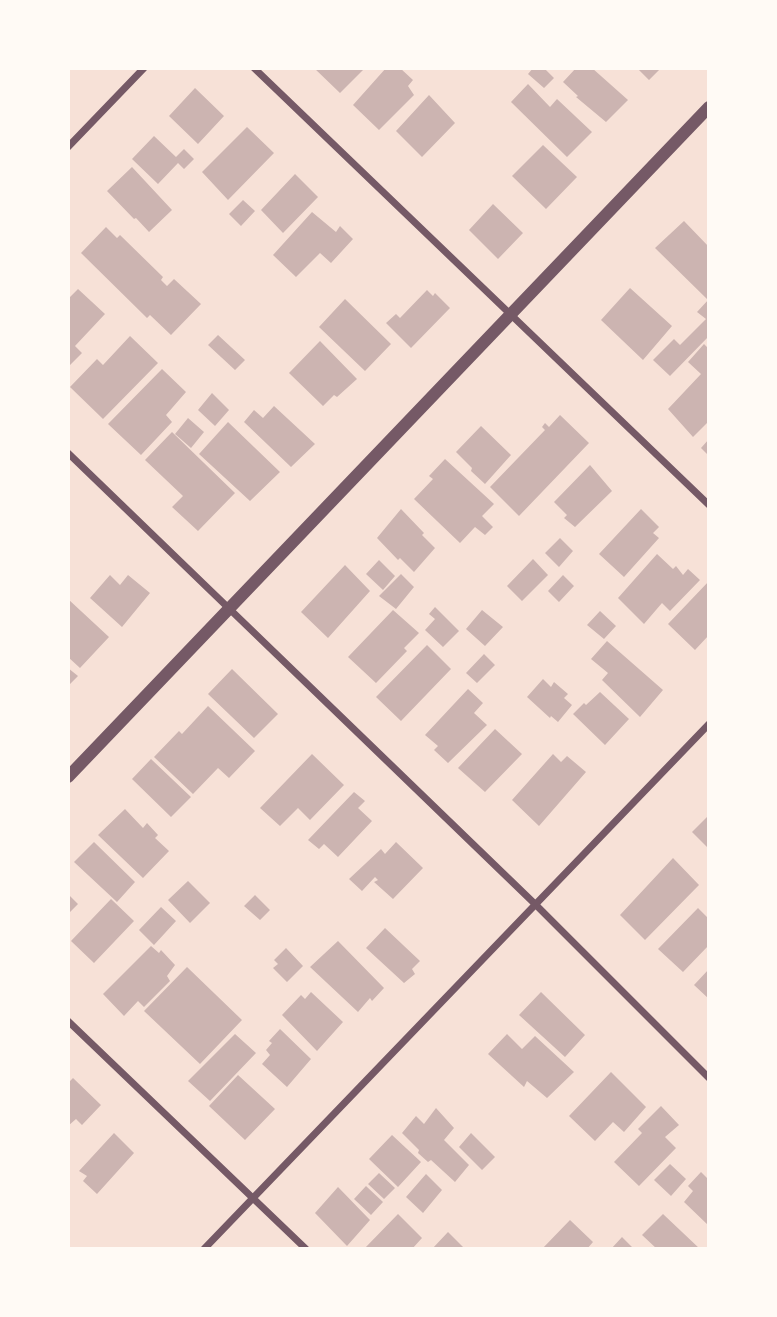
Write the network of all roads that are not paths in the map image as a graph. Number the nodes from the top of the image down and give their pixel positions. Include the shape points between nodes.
1 (145, 68) edge
2 (254, 68) edge
3 (709, 107) edge
4 (68, 147) edge
5 (509, 314) junction
6 (68, 453) edge
7 (709, 505) edge
8 (230, 609) junction
9 (709, 724) edge
10 (68, 777) edge
11 (536, 904) junction
12 (68, 1021) edge
13 (709, 1078) edge
14 (253, 1198) junction
15 (204, 1249) edge
16 (306, 1249) edge

1 - 4 street
2 - 5 street
3 - 5 street
5 - 7 street
5 - 8 street
6 - 8 street
8 - 10 street
8 - 11 street
9 - 11 street
11 - 13 street
11 - 14 street
12 - 14 street
14 - 15 street
14 - 16 street

